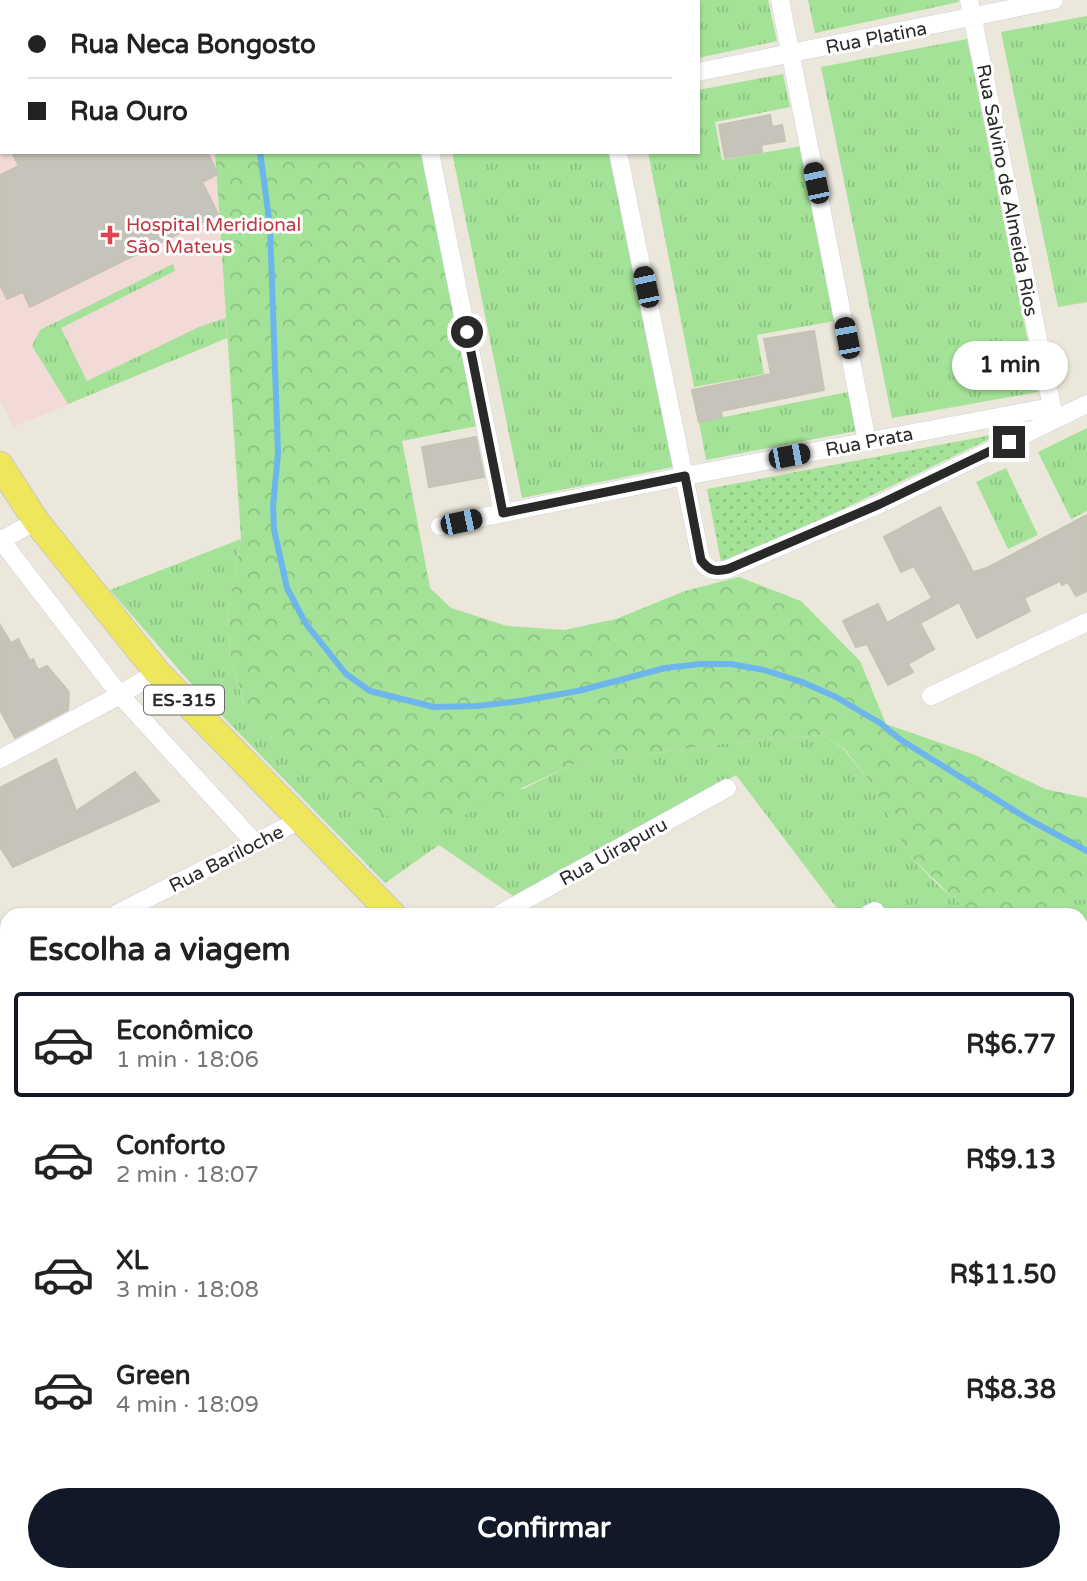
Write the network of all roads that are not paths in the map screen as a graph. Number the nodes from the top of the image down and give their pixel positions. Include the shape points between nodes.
1 (780, 0) edge
2 (1054, 0) edge
3 (971, 9) edge
4 (791, 54) junction
5 (700, 72) edge
6 (430, 154) edge
7 (618, 154) edge
8 (1087, 404) edge
9 (1053, 414) junction
10 (867, 441) junction
11 (0, 465) edge
12 (685, 476) junction
13 (503, 513) junction
14 (36, 521) junction
15 (440, 526) dead end
16 (0, 540) edge
17 (1087, 622) edge
18 (157, 672) junction
19 (120, 695) junction
20 (931, 696) dead end
21 (0, 759) edge
22 (727, 788) dead end
23 (300, 820) junction
24 (255, 843) junction
25 (129, 908) edge
26 (386, 908) edge
27 (511, 908) edge

1 - 4 street
2 - 3 street, Rua Platina
3 - 4 street, Rua Platina
3 - 9 street, Rua Salvino de Almeida Rios
4 - 5 street, Rua Platina
4 - 10 street
6 - 13 street
7 - 12 street
8 - 9 street
9 - 10 street, Rua Prata
9 - 12 street via 880,504 718,572 701,560
10 - 12 street, Rua Prata
11 - 14 main road, ES-315
12 - 13 street, Rua Prata
13 - 15 street, Rua Prata
14 - 16 street
14 - 18 main road, ES-315
16 - 19 street
17 - 20 street
18 - 19 street
18 - 23 main road, ES-315
19 - 21 street
19 - 24 street
22 - 27 street, Rua Uirapuru
23 - 24 street, Rua Bariloche
23 - 26 main road, ES-315
24 - 25 street, Rua Bariloche

